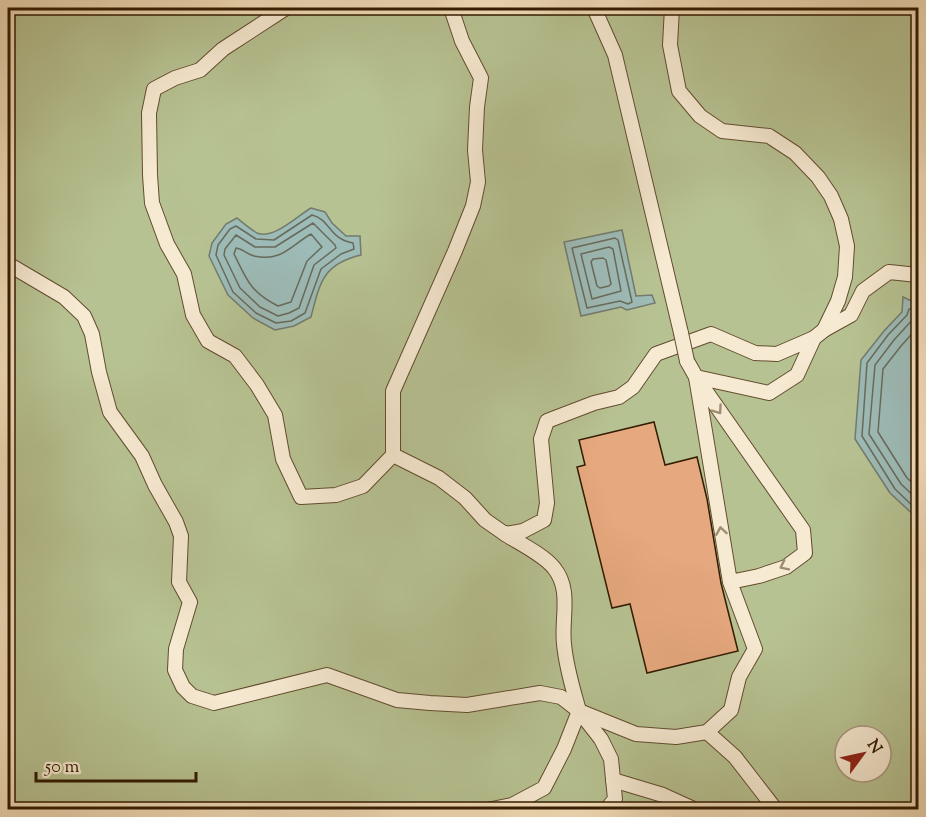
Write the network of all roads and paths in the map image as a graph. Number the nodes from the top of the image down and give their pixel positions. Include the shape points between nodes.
1 (286, 8) edge
2 (452, 8) edge
3 (594, 8) edge
4 (672, 8) edge
5 (8, 264) edge
6 (918, 275) edge
7 (819, 334) junction
8 (696, 377) junction
9 (393, 455) junction
10 (505, 534) junction
11 (730, 585) junction
12 (579, 711) junction
13 (707, 732) junction
14 (614, 780) junction
15 (487, 810) edge
16 (606, 810) edge
17 (696, 810) edge
18 (776, 810) edge

1 - 9 lane via 200,70 153,89 149,113 152,202 183,274 193,315 208,342 235,356 275,415 283,459 301,497 336,495 363,486
2 - 9 lane via 462,41 481,78 475,150 478,182 455,251 393,391
3 - 8 lane, bridge via 615,55 687,362
4 - 7 lane via 670,45 680,91 700,116 722,131 770,136 795,153 831,196 847,246 845,277 838,302
5 - 12 lane via 64,297 84,316 92,334 110,412 142,456 176,522 181,536 179,582 190,602 176,649 175,670 192,696 214,703 327,675 397,700 467,705 540,693 561,697
6 - 7 lane via 889,272 863,291 851,315
7 - 8 lane via 797,375 768,393
7 - 10 lane via 777,354 755,353 711,334 656,354 633,387 619,397 547,421 540,439 548,503 544,520 523,531
11 -> 8 lane
8 -> 11 lane via 803,530 805,553 786,567
9 - 10 lane via 439,478
10 - 12 lane via 554,567 564,586 564,642
11 - 13 lane via 756,649 739,677 731,710
12 - 13 lane via 636,734 675,737
12 - 14 lane via 601,739 611,759
12 - 15 lane via 544,788 512,805
13 - 18 lane via 735,757
14 - 16 lane via 615,799
14 - 17 lane

